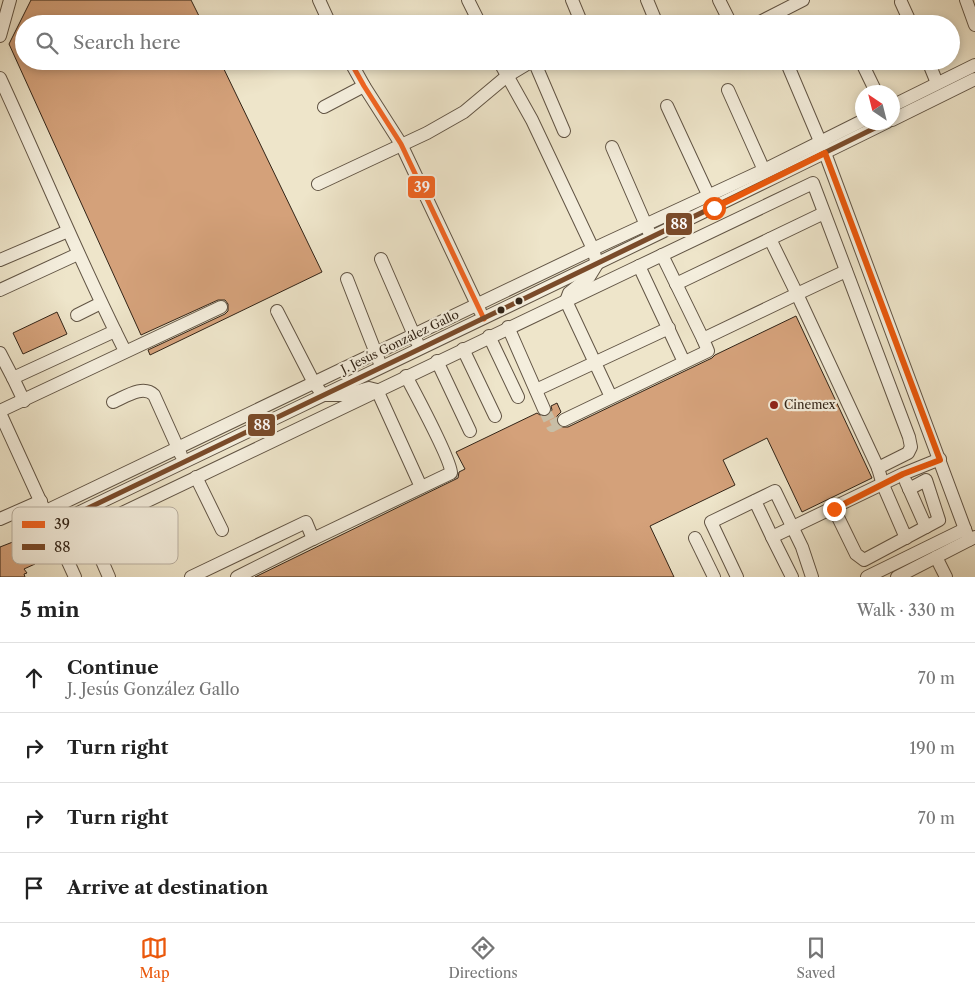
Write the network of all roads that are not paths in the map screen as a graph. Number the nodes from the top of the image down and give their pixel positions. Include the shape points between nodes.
1 (10, 0) edge
2 (319, 0) edge
3 (468, 0) edge
4 (572, 0) edge
5 (647, 0) edge
6 (719, 0) edge
7 (803, 0) edge
8 (966, 0) edge
9 (901, 2) dead end
10 (788, 3) edge
11 (326, 15) edge
12 (476, 15) edge
13 (578, 15) edge
14 (653, 15) edge
15 (726, 15) edge
16 (773, 15) edge
17 (907, 15) edge
18 (975, 25) edge
19 (1, 29) edge
20 (975, 65) edge
21 (355, 70) edge
22 (504, 70) edge
23 (517, 70) edge
24 (537, 70) edge
25 (790, 70) edge
26 (865, 70) edge
27 (932, 70) edge
28 (507, 76) junction
29 (975, 79) edge
30 (937, 83) junction
31 (873, 85) edge
32 (364, 86) junction
33 (2, 87) edge
34 (728, 90) dead end
35 (900, 102) edge
36 (667, 106) dead end
37 (324, 107) dead end
38 (900, 116) edge
39 (855, 127) edge
40 (867, 130) edge
41 (564, 131) dead end
42 (401, 144) junction
43 (612, 147) dead end
44 (822, 148) junction
45 (766, 175) junction
46 (318, 184) dead end
47 (711, 202) junction
48 (824, 213) junction
49 (646, 225) junction
50 (68, 231) junction
51 (652, 239) junction
52 (770, 239) junction
53 (593, 249) junction
54 (78, 254) junction
55 (662, 255) junction
56 (381, 259) dead end
57 (0, 260) edge
58 (598, 264) junction
59 (639, 266) junction
60 (846, 271) junction
61 (347, 279) dead end
62 (676, 284) junction
63 (0, 290) edge
64 (796, 294) junction
65 (566, 301) junction
66 (101, 303) junction
67 (477, 304) junction
68 (221, 307) dead end
69 (276, 311) dead end
70 (77, 315) dead end
71 (484, 319) junction
72 (508, 327) junction
73 (668, 328) junction
74 (115, 331) junction
75 (414, 335) junction
76 (489, 336) junction
77 (703, 339) junction
78 (420, 348) junction
79 (463, 349) junction
80 (125, 352) junction
81 (0, 353) edge
82 (376, 354) junction
83 (437, 361) junction
84 (595, 362) junction
85 (684, 362) junction
86 (382, 367) junction
87 (406, 376) junction
88 (13, 378) junction
89 (314, 383) junction
90 (377, 390) junction
91 (536, 390) junction
92 (323, 395) junction
93 (518, 397) dead end
94 (611, 397) junction
95 (24, 401) junction
96 (113, 402) dead end
97 (544, 409) tunnel mouth
98 (0, 412) edge
99 (495, 416) dead end
100 (564, 420) tunnel mouth
101 (470, 431) dead end
102 (178, 448) junction
103 (940, 460) junction
104 (184, 461) junction
105 (878, 468) junction
106 (903, 474) junction
107 (196, 477) junction
108 (883, 485) junction
109 (421, 487) junction
110 (909, 489) junction
111 (755, 501) junction
112 (44, 506) junction
113 (41, 507) edge
114 (90, 507) edge
115 (136, 507) edge
116 (834, 509) junction
117 (12, 515) edge
118 (0, 519) edge
119 (793, 528) junction
120 (926, 528) junction
121 (222, 530) dead end
122 (969, 535) edge
123 (772, 537) junction
124 (694, 538) dead end
125 (906, 538) junction
126 (313, 539) junction
127 (802, 547) junction
128 (936, 557) junction
129 (70, 564) edge
130 (103, 564) edge
131 (75, 577) edge
132 (109, 577) edge
133 (191, 577) edge
134 (237, 577) edge
135 (714, 577) edge
136 (737, 577) edge
137 (792, 577) edge
138 (812, 577) edge
139 (822, 577) edge
140 (867, 577) edge
141 (897, 577) edge
142 (946, 577) edge

1 - 19 street
2 - 11 street
3 - 12 street
4 - 13 street
5 - 14 street
6 - 15 street
7 - 10 street
8 - 18 street
9 - 17 street
10 - 16 street
20 - 30 street
21 - 32 street
22 - 28 street
23 - 28 street
24 - 41 street
25 - 44 street
26 - 31 street
27 - 30 street
28 - 42 street via 464,112
28 - 53 street via 532,120
29 - 38 street
30 - 35 street
32 - 37 street
32 - 42 street
33 - 50 street
34 - 45 street
36 - 47 street
39 - 44 street, J. Jesús González Gallo
40 - 44 street, J. Jesús González Gallo
42 - 46 street
42 - 67 street
43 - 49 street
44 - 45 street, J. Jesús González Gallo
44 - 103 street
45 - 47 street, J. Jesús González Gallo
47 - 49 street, J. Jesús González Gallo
47 - 51 street, J. Jesús González Gallo
48 - 52 street
48 - 55 street via 813,184
48 - 60 street
49 - 51 street
49 - 53 street, J. Jesús González Gallo
50 - 54 street
50 - 57 street
51 - 58 street, J. Jesús González Gallo
52 - 62 street
52 - 64 street
53 - 58 street
53 - 67 street, J. Jesús González Gallo
54 - 63 street
54 - 66 street
55 - 59 street
55 - 62 street
56 - 75 street
58 - 65 street
58 - 71 street, J. Jesús González Gallo
59 - 65 street
59 - 73 street
60 - 64 street
60 - 105 street via 910,437 908,453
61 - 82 street
62 - 77 street
64 - 77 street
64 - 105 street
65 - 72 street
65 - 84 street
66 - 70 street
66 - 74 street
67 - 71 street
67 - 75 street, J. Jesús González Gallo
68 - 80 street
69 - 89 street
71 - 78 street, J. Jesús González Gallo
72 - 76 street
72 - 91 street
73 - 84 street
73 - 85 street
74 - 80 street
74 - 88 street
75 - 78 street
75 - 82 street, J. Jesús González Gallo
76 - 79 street
76 - 93 street
77 - 85 street via 708,351
78 - 86 street, J. Jesús González Gallo
79 - 83 street
79 - 99 street
80 - 95 street
81 - 88 street
82 - 86 street
82 - 89 street, J. Jesús González Gallo
83 - 87 street
83 - 101 street
84 - 91 street
84 - 94 street
85 - 94 street
86 - 92 street, J. Jesús González Gallo
87 - 90 street
87 - 109 street via 452,471
88 - 95 street
89 - 92 street
89 - 102 street, J. Jesús González Gallo
90 - 92 street via 369,388 345,395
90 - 107 street
90 - 109 street
91 - 97 street
92 - 104 street, J. Jesús González Gallo
94 - 100 street
95 - 98 street
96 - 102 street via 143,390 150,391
98 - 112 street
102 - 104 street
102 - 112 street, J. Jesús González Gallo
103 - 106 street
103 - 122 street
104 - 114 street, J. Jesús González Gallo
105 - 108 street
106 - 108 street
106 - 110 street
107 - 115 street
107 - 121 street
108 - 116 street
108 - 125 street
109 - 126 street
110 - 120 street
110 - 120 street via 926,480 939,520
111 - 119 street via 775,491
111 - 123 street
111 - 136 street via 711,522
112 - 113 street, J. Jesús González Gallo
116 - 119 street
116 - 125 street via 856,554 864,560
117 - 118 street, J. Jesús González Gallo
119 - 123 street
119 - 127 street
120 - 125 street
122 - 128 street
122 - 140 street
123 - 137 street
124 - 135 street
126 - 133 street via 306,522
126 - 134 street
127 - 138 street
127 - 139 street
128 - 141 street
128 - 142 street
129 - 131 street
130 - 132 street

